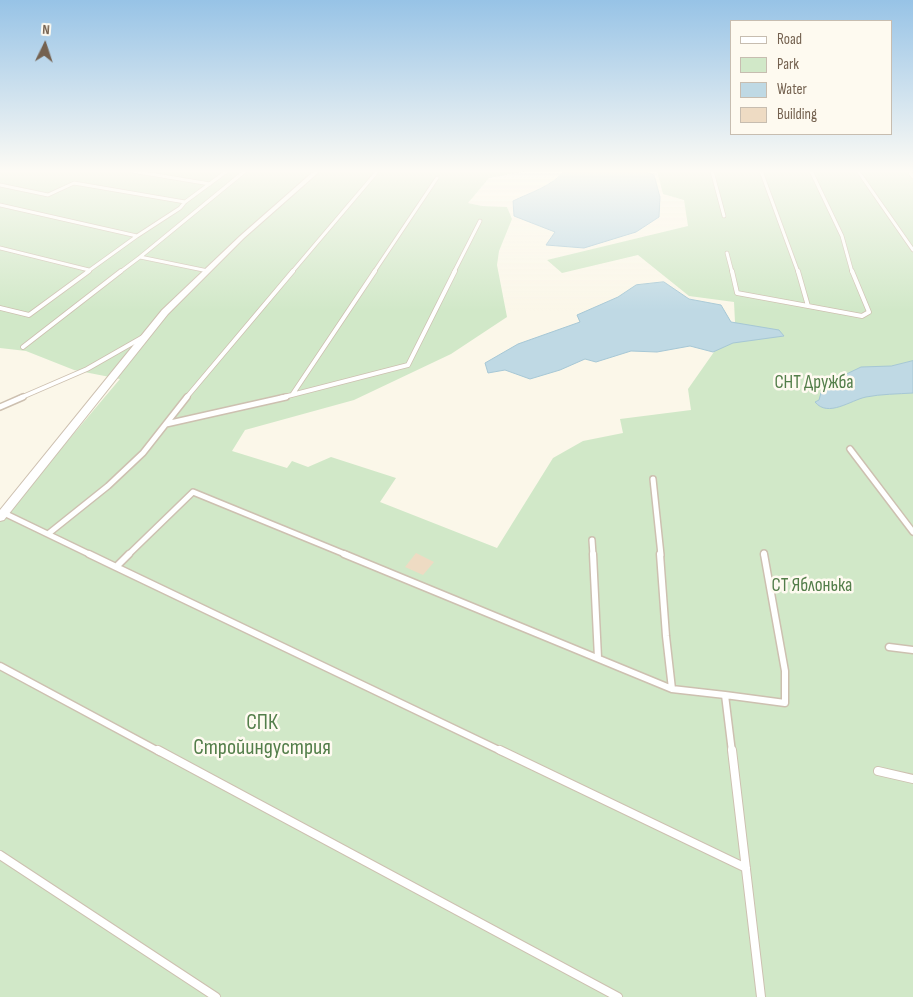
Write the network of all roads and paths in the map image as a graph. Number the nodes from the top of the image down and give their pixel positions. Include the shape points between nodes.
1 (56, 218) edge
2 (166, 218) edge
3 (189, 218) edge
4 (265, 218) edge
5 (339, 218) edge
6 (410, 218) edge
7 (778, 218) edge
8 (833, 218) edge
9 (891, 218) edge
10 (480, 221) dead end
11 (138, 236) junction
12 (0, 248) edge
13 (913, 250) edge
14 (727, 254) dead end
15 (140, 257) junction
16 (89, 270) junction
17 (208, 271) junction
18 (808, 306) junction
19 (0, 308) edge
20 (148, 334) junction
21 (23, 347) dead end
22 (292, 395) junction
23 (0, 407) edge
24 (166, 424) junction
25 (850, 450) dead end
26 (653, 479) dead end
27 (2, 515) edge
28 (913, 532) edge
29 (48, 534) junction
30 (592, 540) dead end
31 (764, 553) dead end
32 (116, 567) junction
33 (889, 647) dead end
34 (913, 650) edge
35 (598, 658) junction
36 (0, 666) edge
37 (672, 688) junction
38 (726, 696) junction
39 (878, 771) dead end
40 (913, 779) edge
41 (0, 855) edge
42 (746, 868) junction
43 (216, 997) edge
44 (618, 997) edge
45 (761, 997) edge

1 - 11 lane
2 - 11 lane
3 - 15 lane
4 - 17 street
5 - 24 lane
6 - 22 lane
7 - 18 lane
8 - 18 lane via 869,312 862,316
9 - 13 lane
10 - 22 lane via 408,365
11 - 16 lane
12 - 16 lane
14 - 18 lane via 737,293
15 - 17 lane
15 - 21 lane
16 - 19 lane via 28,315
17 - 20 street via 165,312
20 - 23 lane via 87,369
20 - 27 street
22 - 24 lane
24 - 29 lane via 143,453 108,486
25 - 28 lane
26 - 37 lane
27 - 29 lane
29 - 32 lane
30 - 35 lane
31 - 38 lane via 785,671 784,703
32 - 35 lane via 193,492
32 - 42 lane
33 - 34 lane
35 - 37 lane
36 - 44 lane
37 - 38 lane
38 - 42 lane
39 - 40 lane
41 - 43 lane
42 - 45 lane

